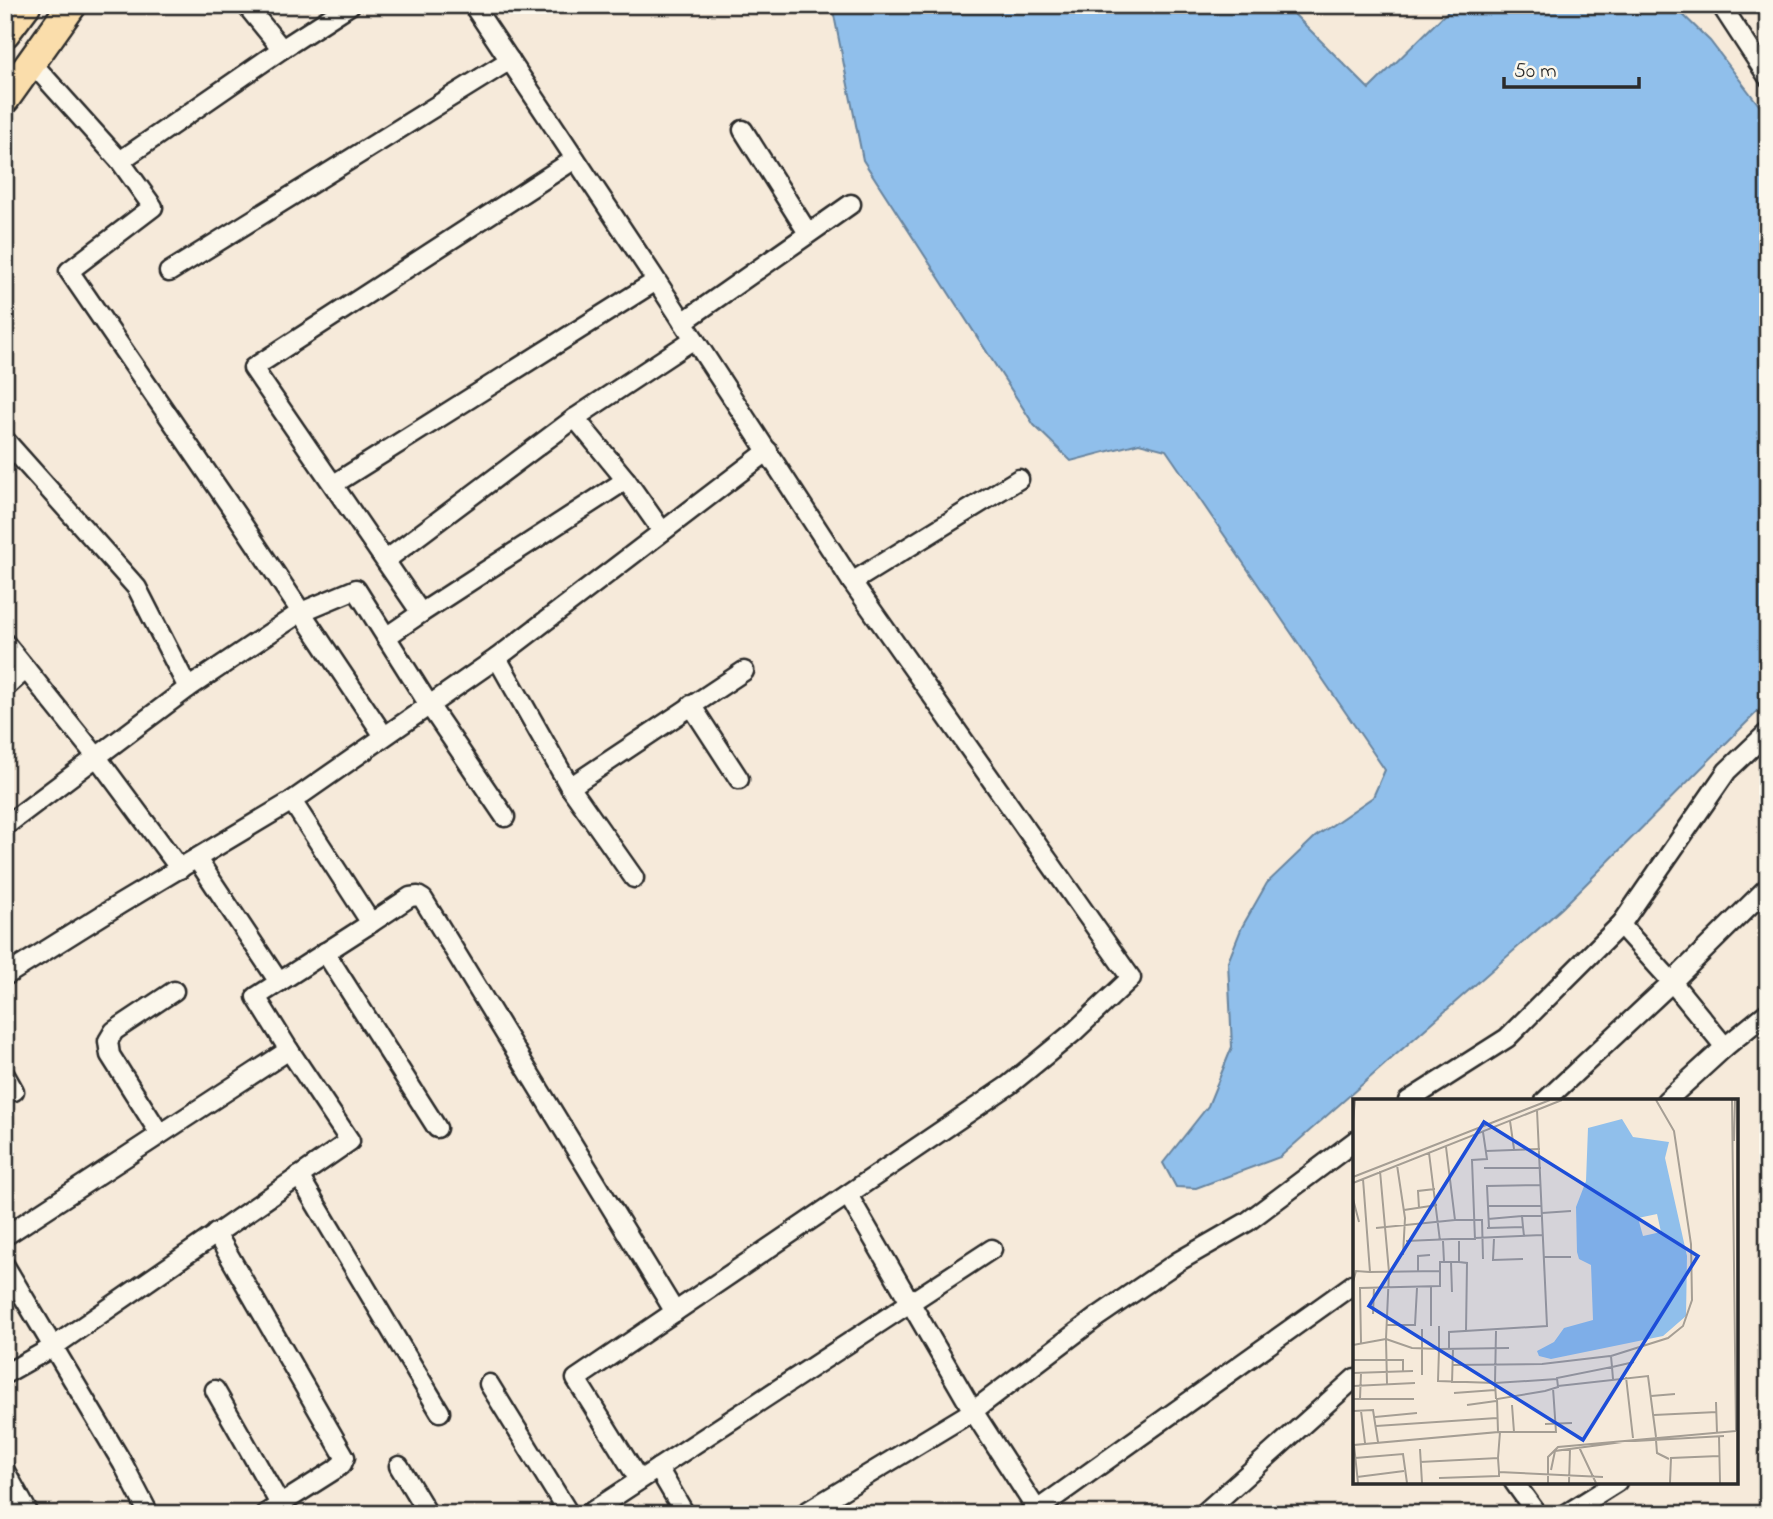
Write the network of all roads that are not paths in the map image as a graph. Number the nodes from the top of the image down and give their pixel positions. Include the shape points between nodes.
1 (26, 5) edge
2 (72, 5) edge
3 (246, 5) edge
4 (350, 5) edge
5 (473, 5) edge
6 (1721, 5) edge
7 (5, 33) edge
8 (282, 49) junction
9 (510, 61) junction
10 (32, 63) junction
11 (1768, 77) edge
12 (5, 99) edge
13 (743, 130) dead end
14 (575, 159) junction
15 (120, 161) junction
16 (850, 204) dead end
17 (808, 233) junction
18 (169, 272) dead end
19 (656, 281) junction
20 (683, 322) junction
21 (694, 339) junction
22 (575, 418) junction
23 (5, 440) edge
24 (768, 451) junction
25 (1019, 479) dead end
26 (626, 480) junction
27 (334, 484) junction
28 (662, 531) junction
29 (386, 560) junction
30 (852, 582) junction
31 (301, 612) junction
32 (421, 613) junction
33 (386, 637) junction
34 (5, 643) edge
35 (496, 658) junction
36 (26, 669) junction
37 (744, 671) dead end
38 (5, 688) edge
39 (188, 688) junction
40 (429, 705) junction
41 (691, 705) junction
42 (1768, 732) edge
43 (384, 736) junction
44 (96, 756) junction
45 (740, 779) dead end
46 (569, 787) junction
47 (292, 801) junction
48 (505, 817) dead end
49 (5, 826) edge
50 (197, 859) junction
51 (180, 869) junction
52 (634, 878) dead end
53 (1768, 887) edge
54 (371, 923) junction
55 (1622, 923) junction
56 (325, 953) junction
57 (5, 976) edge
58 (279, 982) junction
59 (1672, 982) junction
60 (174, 991) dead end
61 (1768, 1012) edge
62 (1725, 1047) junction
63 (289, 1049) junction
64 (1411, 1099) edge
65 (1547, 1099) edge
66 (1668, 1099) edge
67 (437, 1128) dead end
68 (160, 1134) junction
69 (1353, 1142) edge
70 (299, 1176) junction
71 (848, 1195) junction
72 (216, 1233) junction
73 (5, 1236) edge
74 (992, 1249) dead end
75 (5, 1266) edge
76 (1353, 1284) edge
77 (910, 1304) junction
78 (675, 1312) junction
79 (53, 1347) junction
80 (5, 1374) edge
81 (1353, 1380) edge
82 (489, 1384) dead end
83 (215, 1390) dead end
84 (973, 1411) junction
85 (440, 1412) dead end
86 (399, 1466) dead end
87 (658, 1468) junction
88 (5, 1471) edge
89 (639, 1480) junction
90 (1515, 1484) edge
91 (1605, 1485) edge
92 (273, 1509) edge
93 (1036, 1513) edge
94 (29, 1514) edge
95 (149, 1514) edge
96 (428, 1514) edge
97 (569, 1514) edge
98 (588, 1514) edge
99 (684, 1514) edge
100 (803, 1514) edge
101 (1203, 1514) edge
102 (1536, 1514) edge
103 (1566, 1514) edge

1 - 7 main road
2 - 10 main road
3 - 8 street
4 - 8 street
5 - 9 street
6 - 11 street
8 - 15 street
9 - 14 street
9 - 18 street
10 - 12 main road
10 - 15 street
13 - 17 street
14 - 19 street
14 - 27 street via 253,368
15 - 31 street via 153,207 69,271
16 - 17 street
17 - 20 street
19 - 20 street
19 - 27 street
20 - 21 street
21 - 22 street
21 - 24 street
22 - 26 street
22 - 29 street
23 - 39 street via 137,587
24 - 28 street
24 - 30 street
25 - 30 street
26 - 28 street
26 - 32 street
27 - 29 street
28 - 35 street
29 - 32 street
30 - 71 street via 1131,978 1009,1085
31 - 33 street via 356,589
31 - 39 street
31 - 43 street
32 - 33 street
33 - 40 street
34 - 36 street
35 - 40 street
35 - 46 street
36 - 38 street
36 - 44 street
37 - 41 street
39 - 44 street
40 - 43 street
40 - 48 street
41 - 45 street
41 - 46 street
42 - 55 street via 1727,771
43 - 47 street
44 - 49 street
44 - 51 street
46 - 52 street
47 - 50 street
47 - 54 street
50 - 51 street
50 - 58 street
51 - 57 street
53 - 59 street
54 - 56 street
54 - 78 street via 410,897 423,899
55 - 59 street
55 - 64 street via 1507,1038
56 - 58 street
56 - 67 street
58 - 63 street via 256,997
59 - 62 street
59 - 65 street
60 - 68 street via 114,1031 108,1041 110,1055
61 - 62 street
62 - 66 street
63 - 68 street
63 - 70 street via 350,1141
68 - 73 street
69 - 84 street via 1247,1222 1097,1317
70 - 72 street
70 - 85 street
71 - 77 street
71 - 78 street
72 - 79 street
72 - 92 street via 345,1454 337,1469
74 - 77 street
75 - 79 street
76 - 93 street
77 - 84 street
77 - 87 street
78 - 89 street via 576,1380
79 - 80 street
79 - 95 street
81 - 101 street
82 - 97 street
83 - 92 street
84 - 93 street
84 - 100 street
86 - 96 street
87 - 89 street
87 - 99 street
88 - 94 street
89 - 98 street
90 - 102 street
91 - 103 street

